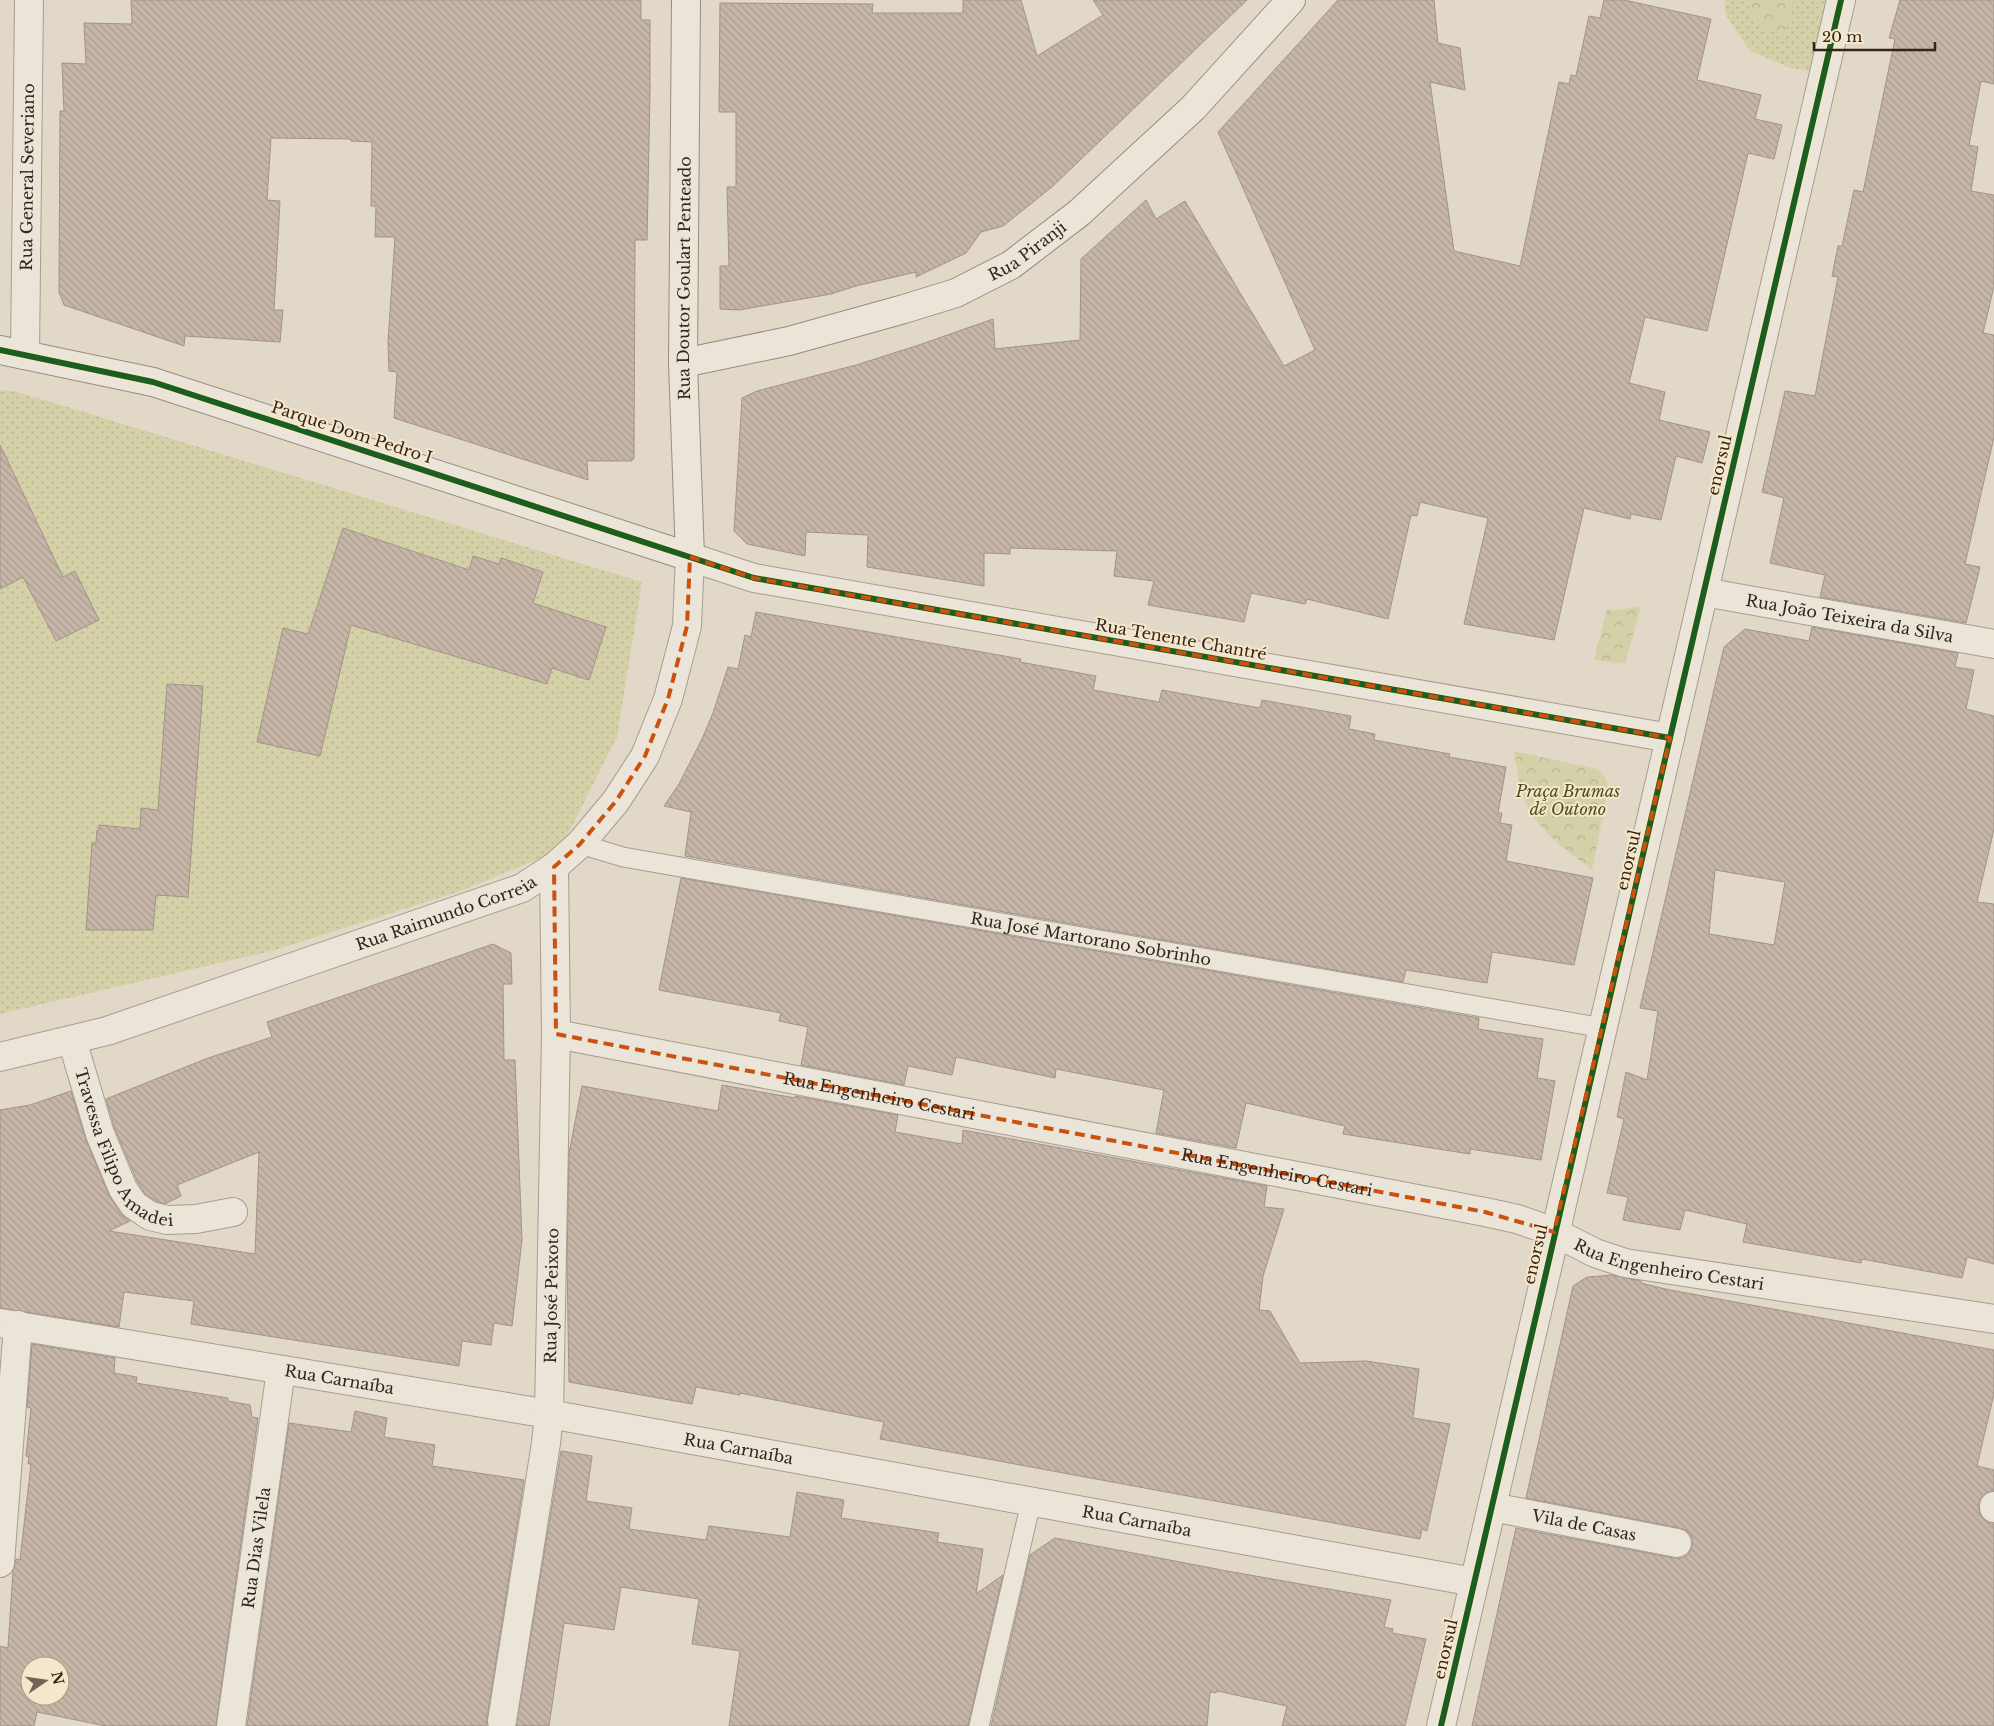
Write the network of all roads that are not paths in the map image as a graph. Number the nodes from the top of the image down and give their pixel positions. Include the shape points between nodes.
1 (29, 0) edge
2 (686, 0) edge
3 (1291, 0) edge
4 (1841, 0) edge
5 (12, 353) edge
6 (683, 363) junction
7 (690, 557) junction
8 (1704, 592) junction
9 (1994, 644) edge
10 (1670, 738) junction
11 (580, 844) junction
12 (554, 867) junction
13 (1603, 1028) junction
14 (556, 1034) junction
15 (72, 1040) junction
16 (0, 1057) edge
17 (234, 1212) dead end
18 (1554, 1232) junction
19 (1994, 1319) edge
20 (9, 1324) edge
21 (281, 1370) junction
22 (549, 1414) junction
23 (1031, 1502) junction
24 (1492, 1507) junction
25 (1677, 1543) dead end
26 (0, 1563) edge
27 (1474, 1582) junction
28 (502, 1721) dead end
29 (231, 1726) edge
30 (979, 1726) edge
31 (1441, 1726) edge

1 - 5 street, Rua General Severiano
2 - 6 street, Rua Doutor Goulart Penteado
3 - 6 street, Rua Piranji via 1193,108 1079,212 1011,265 956,293 904,309 789,341
4 - 8 street, enorsul
5 - 7 street, Parque Dom Pedro I via 153,382
6 - 7 street, Rua Doutor Goulart Penteado
7 - 10 street, Rua Tenente Chantré via 754,578
7 - 11 street, Rua Raimundo Correia via 687,626 668,699 645,756 616,802
8 - 9 street, Rua João Teixeira da Silva
8 - 10 street, enorsul
10 - 13 street, enorsul
11 - 12 street, Rua Raimundo Correia
11 - 13 lane, Rua José Martorano Sobrinho via 643,860
12 - 14 street, Rua José Peixoto
12 - 15 street, Rua Raimundo Correia via 522,888 193,1002
13 - 18 street, enorsul
14 - 18 street, Rua Engenheiro Cestari via 1485,1212
14 - 22 street, Rua José Peixoto
15 - 16 street, Rua Raimundo Correia
15 - 17 street, Travessa Filipo Amadei via 100,1134 123,1189 134,1205 150,1216 167,1220
18 - 19 street, Rua Engenheiro Cestari via 1595,1253 1625,1263
18 - 24 street, enorsul
20 - 21 street, Rua Carnaíba
20 - 26 street
21 - 22 street, Rua Carnaíba
21 - 29 street, Rua Dias Vilela
22 - 23 street, Rua Carnaíba
22 - 28 street, Rua José Peixoto
23 - 27 street, Rua Carnaíba
23 - 30 lane
24 - 25 street, Vila de Casas
24 - 27 street, enorsul
27 - 31 street, enorsul

